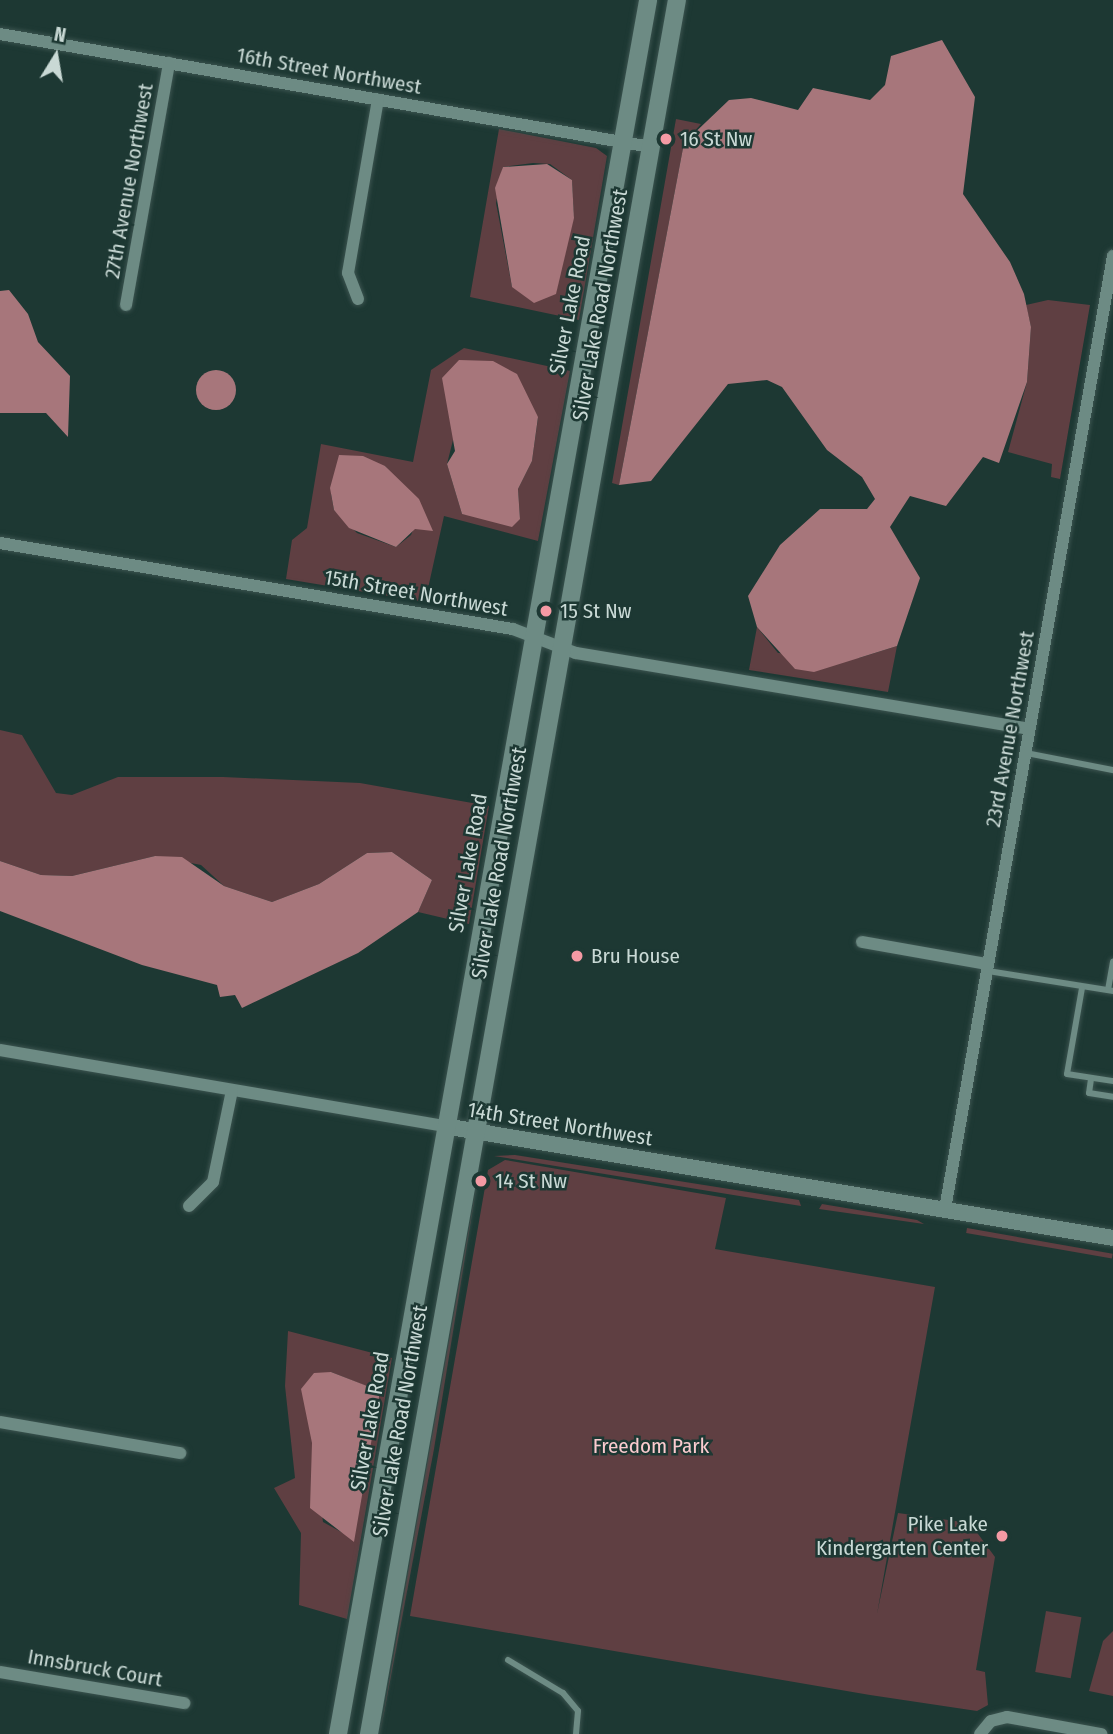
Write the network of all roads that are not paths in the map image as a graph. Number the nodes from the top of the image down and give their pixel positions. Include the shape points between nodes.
1 (648, 0) edge
2 (677, 0) edge
3 (0, 34) edge
4 (169, 63) junction
5 (378, 100) junction
6 (623, 141) junction
7 (651, 146) junction
8 (1113, 256) edge
9 (358, 299) dead end
10 (126, 305) dead end
11 (0, 543) edge
12 (532, 635) junction
13 (560, 648) junction
14 (1029, 729) junction
15 (1024, 753) junction
16 (1113, 770) edge
17 (862, 942) dead end
18 (1113, 961) edge
19 (987, 968) junction
20 (1082, 988) junction
21 (1111, 990) edge
22 (0, 1050) edge
23 (1091, 1079) junction
24 (1113, 1081) edge
25 (232, 1090) junction
26 (1113, 1097) edge
27 (444, 1126) junction
28 (474, 1131) junction
29 (189, 1206) dead end
30 (946, 1209) junction
31 (1113, 1238) edge
32 (0, 1422) edge
33 (180, 1453) dead end
34 (508, 1660) dead end
35 (0, 1672) edge
36 (184, 1703) dead end
37 (338, 1734) edge
38 (369, 1734) edge
39 (576, 1734) edge
40 (980, 1734) edge
41 (1101, 1734) edge

1 - 6 main road, Silver Lake Road
2 - 7 main road, Silver Lake Road Northwest
3 - 4 street, 16th Street Northwest
4 - 5 street, 16th Street Northwest
4 - 10 street, 27th Avenue Northwest
5 - 6 street, 16th Street Northwest
5 - 9 street via 348,273
6 - 7 street, 16th Street Northwest
6 - 12 main road, Silver Lake Road
7 - 13 main road, Silver Lake Road Northwest
8 - 14 street, 23rd Avenue Northwest
11 - 12 street, 15th Street Northwest
12 - 13 street, 15th Street Northwest
12 - 27 main road, Silver Lake Road
13 - 14 street, 15th Street Northwest
13 - 28 main road, Silver Lake Road Northwest
14 - 15 street, 23rd Avenue Northwest
15 - 16 lane
15 - 19 street, 23rd Avenue Northwest
17 - 19 street
18 - 21 lane
19 - 20 lane
19 - 30 street, 23rd Avenue Northwest
20 - 21 lane
20 - 23 lane via 1067,1074
22 - 25 street, 14th Street Northwest
23 - 24 lane
23 - 26 lane via 1089,1093
25 - 27 street, 14th Street Northwest
25 - 29 street via 213,1182
27 - 28 street, 14th Street Northwest
27 - 37 main road, Silver Lake Road
28 - 30 street, 14th Street Northwest
28 - 38 main road, Silver Lake Road Northwest
30 - 31 street, 14th Street Northwest
32 - 33 street
34 - 39 lane via 563,1693 578,1711
35 - 36 street, Innsbruck Court
40 - 41 street via 991,1721 1007,1717

